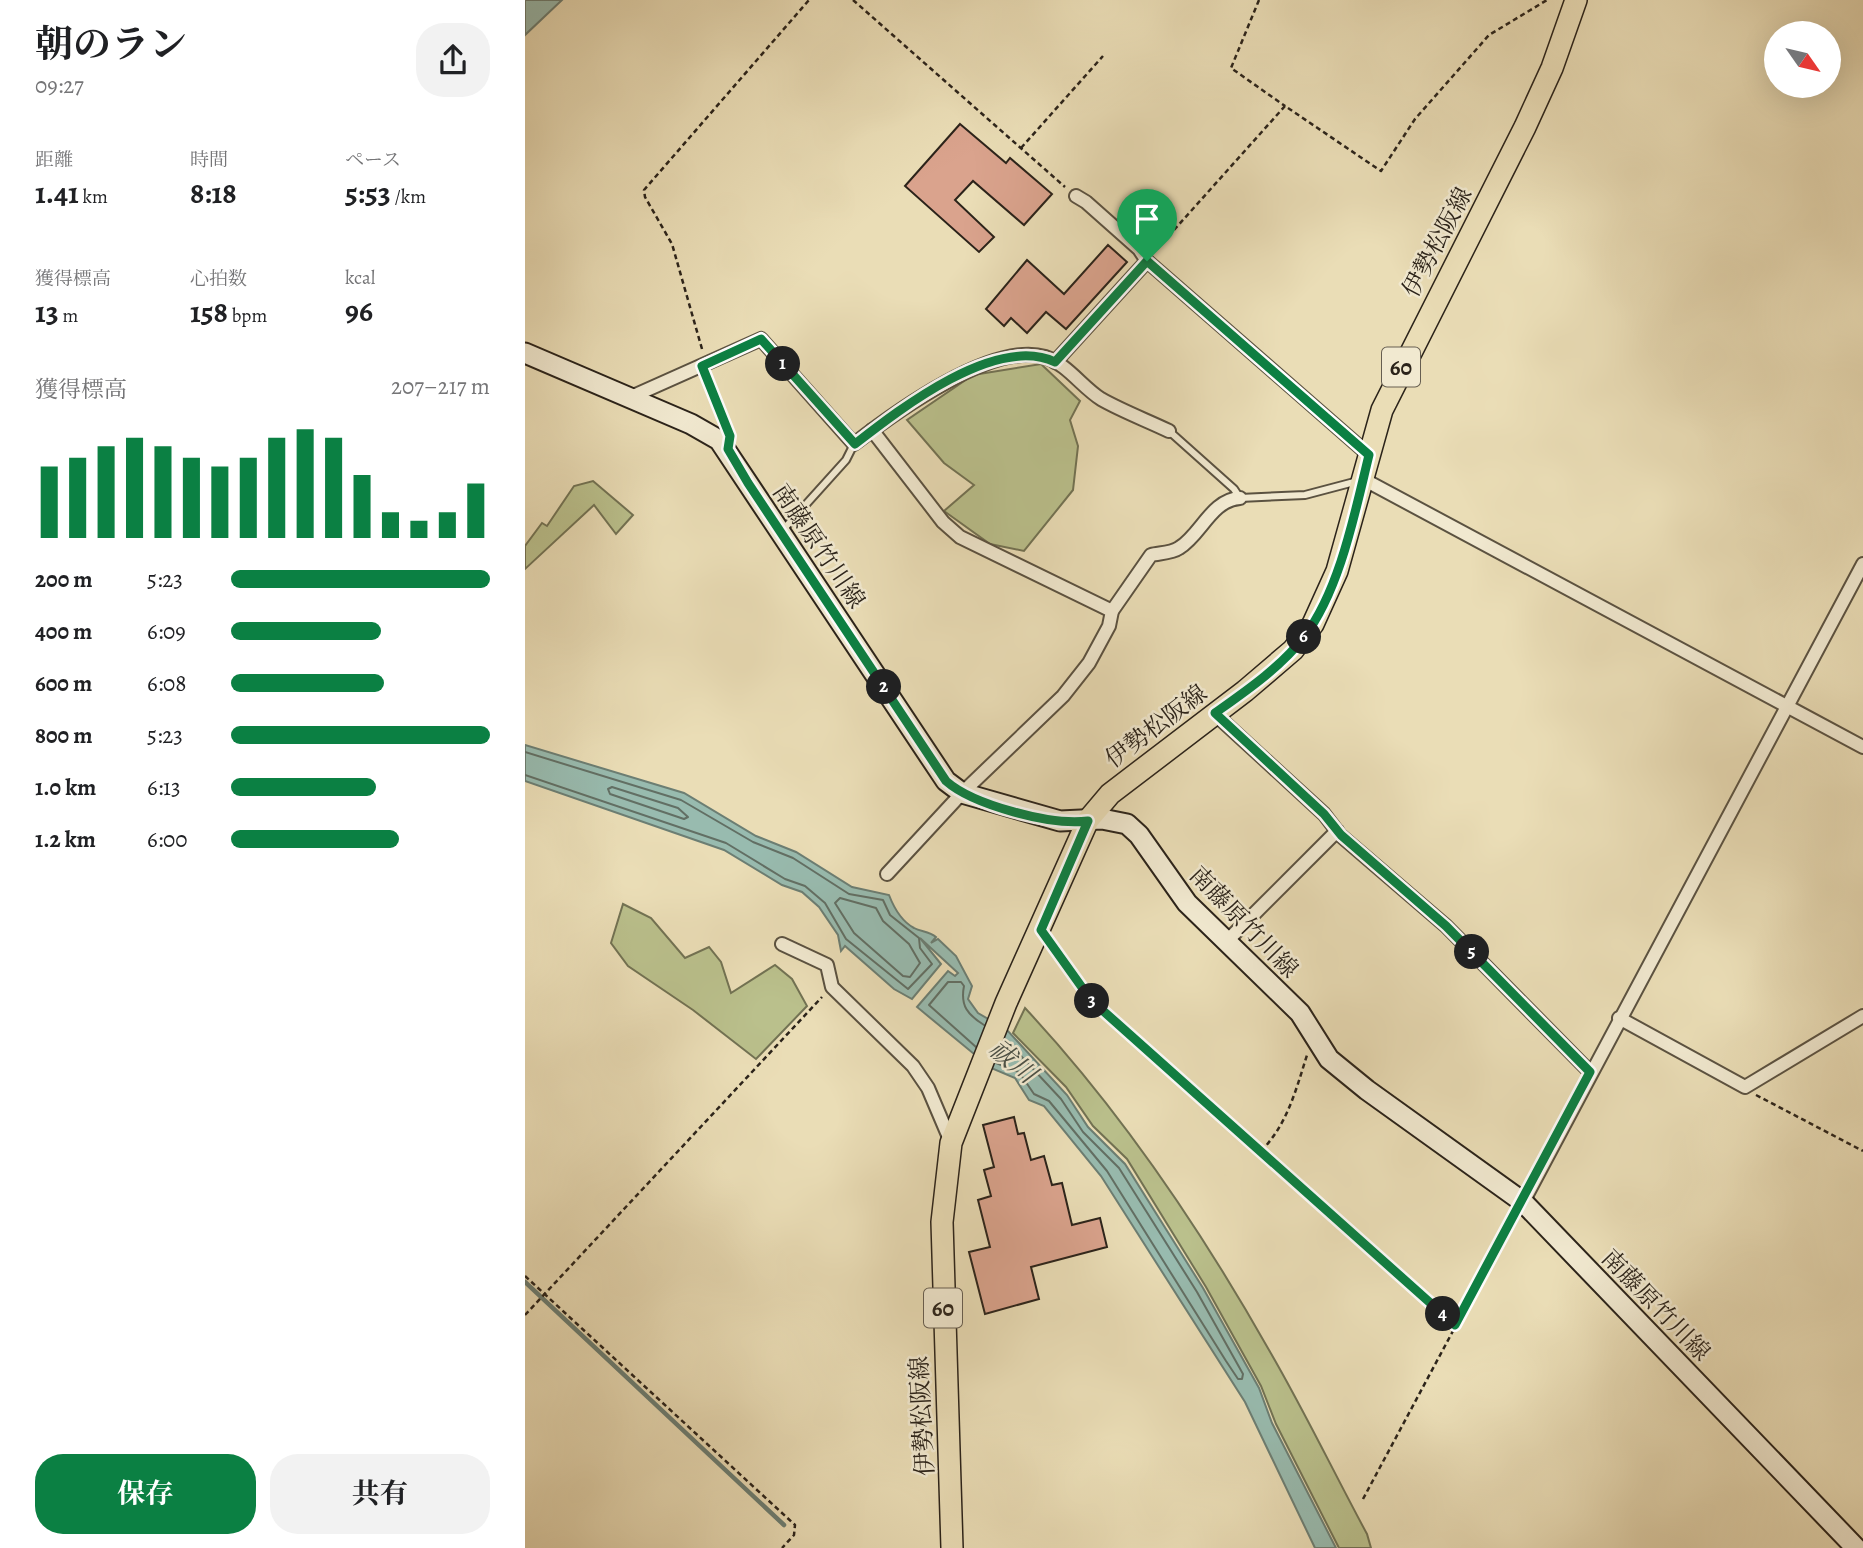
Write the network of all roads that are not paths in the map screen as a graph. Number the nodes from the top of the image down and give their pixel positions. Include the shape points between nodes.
1 (1576, 0) edge
2 (1076, 196) road end
3 (1147, 261) junction
4 (525, 353) edge
5 (1055, 362) junction
6 (702, 366) junction
7 (631, 397) junction
8 (872, 430) junction
9 (1169, 431) joint
10 (855, 444) junction
11 (728, 449) junction
12 (1369, 455) junction
13 (1363, 479) junction
14 (1240, 498) junction
15 (781, 533) junction
16 (1863, 564) edge
17 (1112, 611) junction
18 (1786, 706) junction
19 (1215, 713) junction
20 (1863, 747) edge
21 (962, 793) junction
22 (1088, 821) junction
23 (1337, 831) junction
24 (887, 874) dead end
25 (1226, 942) junction
26 (782, 944) dead end
27 (1863, 1016) edge
28 (1619, 1018) junction
29 (1590, 1072) junction
30 (951, 1143) junction
31 (1523, 1202) junction
32 (952, 1548) edge
33 (1856, 1548) edge

1 - 12 main road, 伊勢松阪線 / 60 via 1525,127 1381,410
2 - 3 street
3 - 5 street
3 - 12 street
4 - 7 main road, 南藤原竹川線
5 - 8 street via 1043,356 1009,358 970,369
5 - 9 street via 1100,398
6 - 7 street
6 - 10 street via 761,339
6 - 11 lane via 730,436
7 - 11 main road, 南藤原竹川線 via 691,424
8 - 10 street
8 - 17 street via 943,522 960,537
9 - 14 lane
10 - 15 lane
11 - 15 main road, 南藤原竹川線
12 - 13 main road, 伊勢松阪線 / 60
13 - 14 lane via 1305,495
13 - 18 street
13 - 19 main road, 伊勢松阪線 / 60 via 1337,571 1313,624 1280,662
14 - 17 street via 1220,505 1179,549 1151,555
15 - 21 main road, 南藤原竹川線 via 946,781
16 - 18 street
17 - 21 street via 1089,663 1063,696
18 - 20 street
18 - 28 street
19 - 22 main road, 伊勢松阪線 / 60 via 1110,794
19 - 23 street
21 - 22 main road, 南藤原竹川線 via 1060,821
21 - 24 street
22 - 25 main road, 南藤原竹川線 via 1116,820 1133,830 1187,904
22 - 30 main road, 伊勢松阪線 / 60 via 1006,1003
23 - 25 street
23 - 29 street via 1446,926
25 - 31 main road, 南藤原竹川線 via 1300,1013 1317,1043 1350,1078
26 - 30 street via 827,965 832,987 913,1066 928,1088
27 - 28 street via 1745,1087
28 - 29 street
29 - 31 street
30 - 32 main road, 伊勢松阪線 / 60 via 942,1235
31 - 33 main road, 南藤原竹川線

